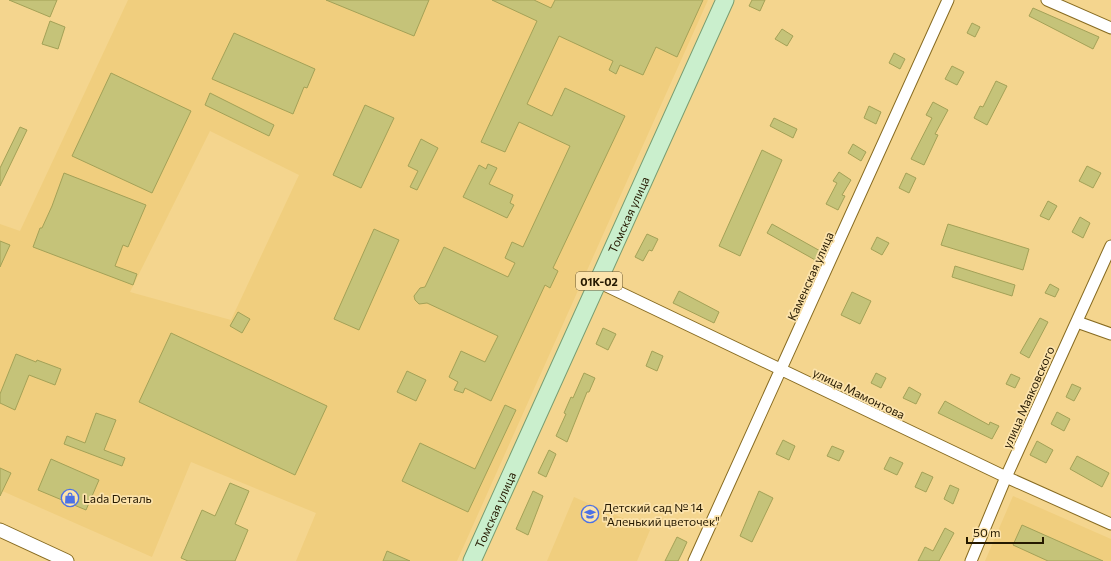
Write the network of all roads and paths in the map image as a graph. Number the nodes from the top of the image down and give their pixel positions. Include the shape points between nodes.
1 (725, 0) edge
2 (948, 0) edge
3 (1047, 0) edge
4 (1111, 28) edge
5 (1111, 246) edge
6 (598, 282) junction
7 (1077, 322) junction
8 (1111, 334) edge
9 (782, 370) junction
10 (1006, 477) junction
11 (1111, 524) edge
12 (0, 530) edge
13 (67, 561) edge
14 (472, 561) edge
15 (694, 561) edge
16 (971, 561) edge

1 - 6 main road, Томская улица / 01К-02
2 - 9 street, Каменская улица
3 - 4 street
5 - 7 street, улица Маяковского
6 - 9 street, улица Мамонтова
6 - 14 main road, Томская улица / 01К-02
7 - 8 street
7 - 10 street, улица Маяковского
9 - 10 street, улица Мамонтова
9 - 15 street, Каменская улица
10 - 11 street, улица Мамонтова
10 - 16 street, улица Маяковского
12 - 13 street

